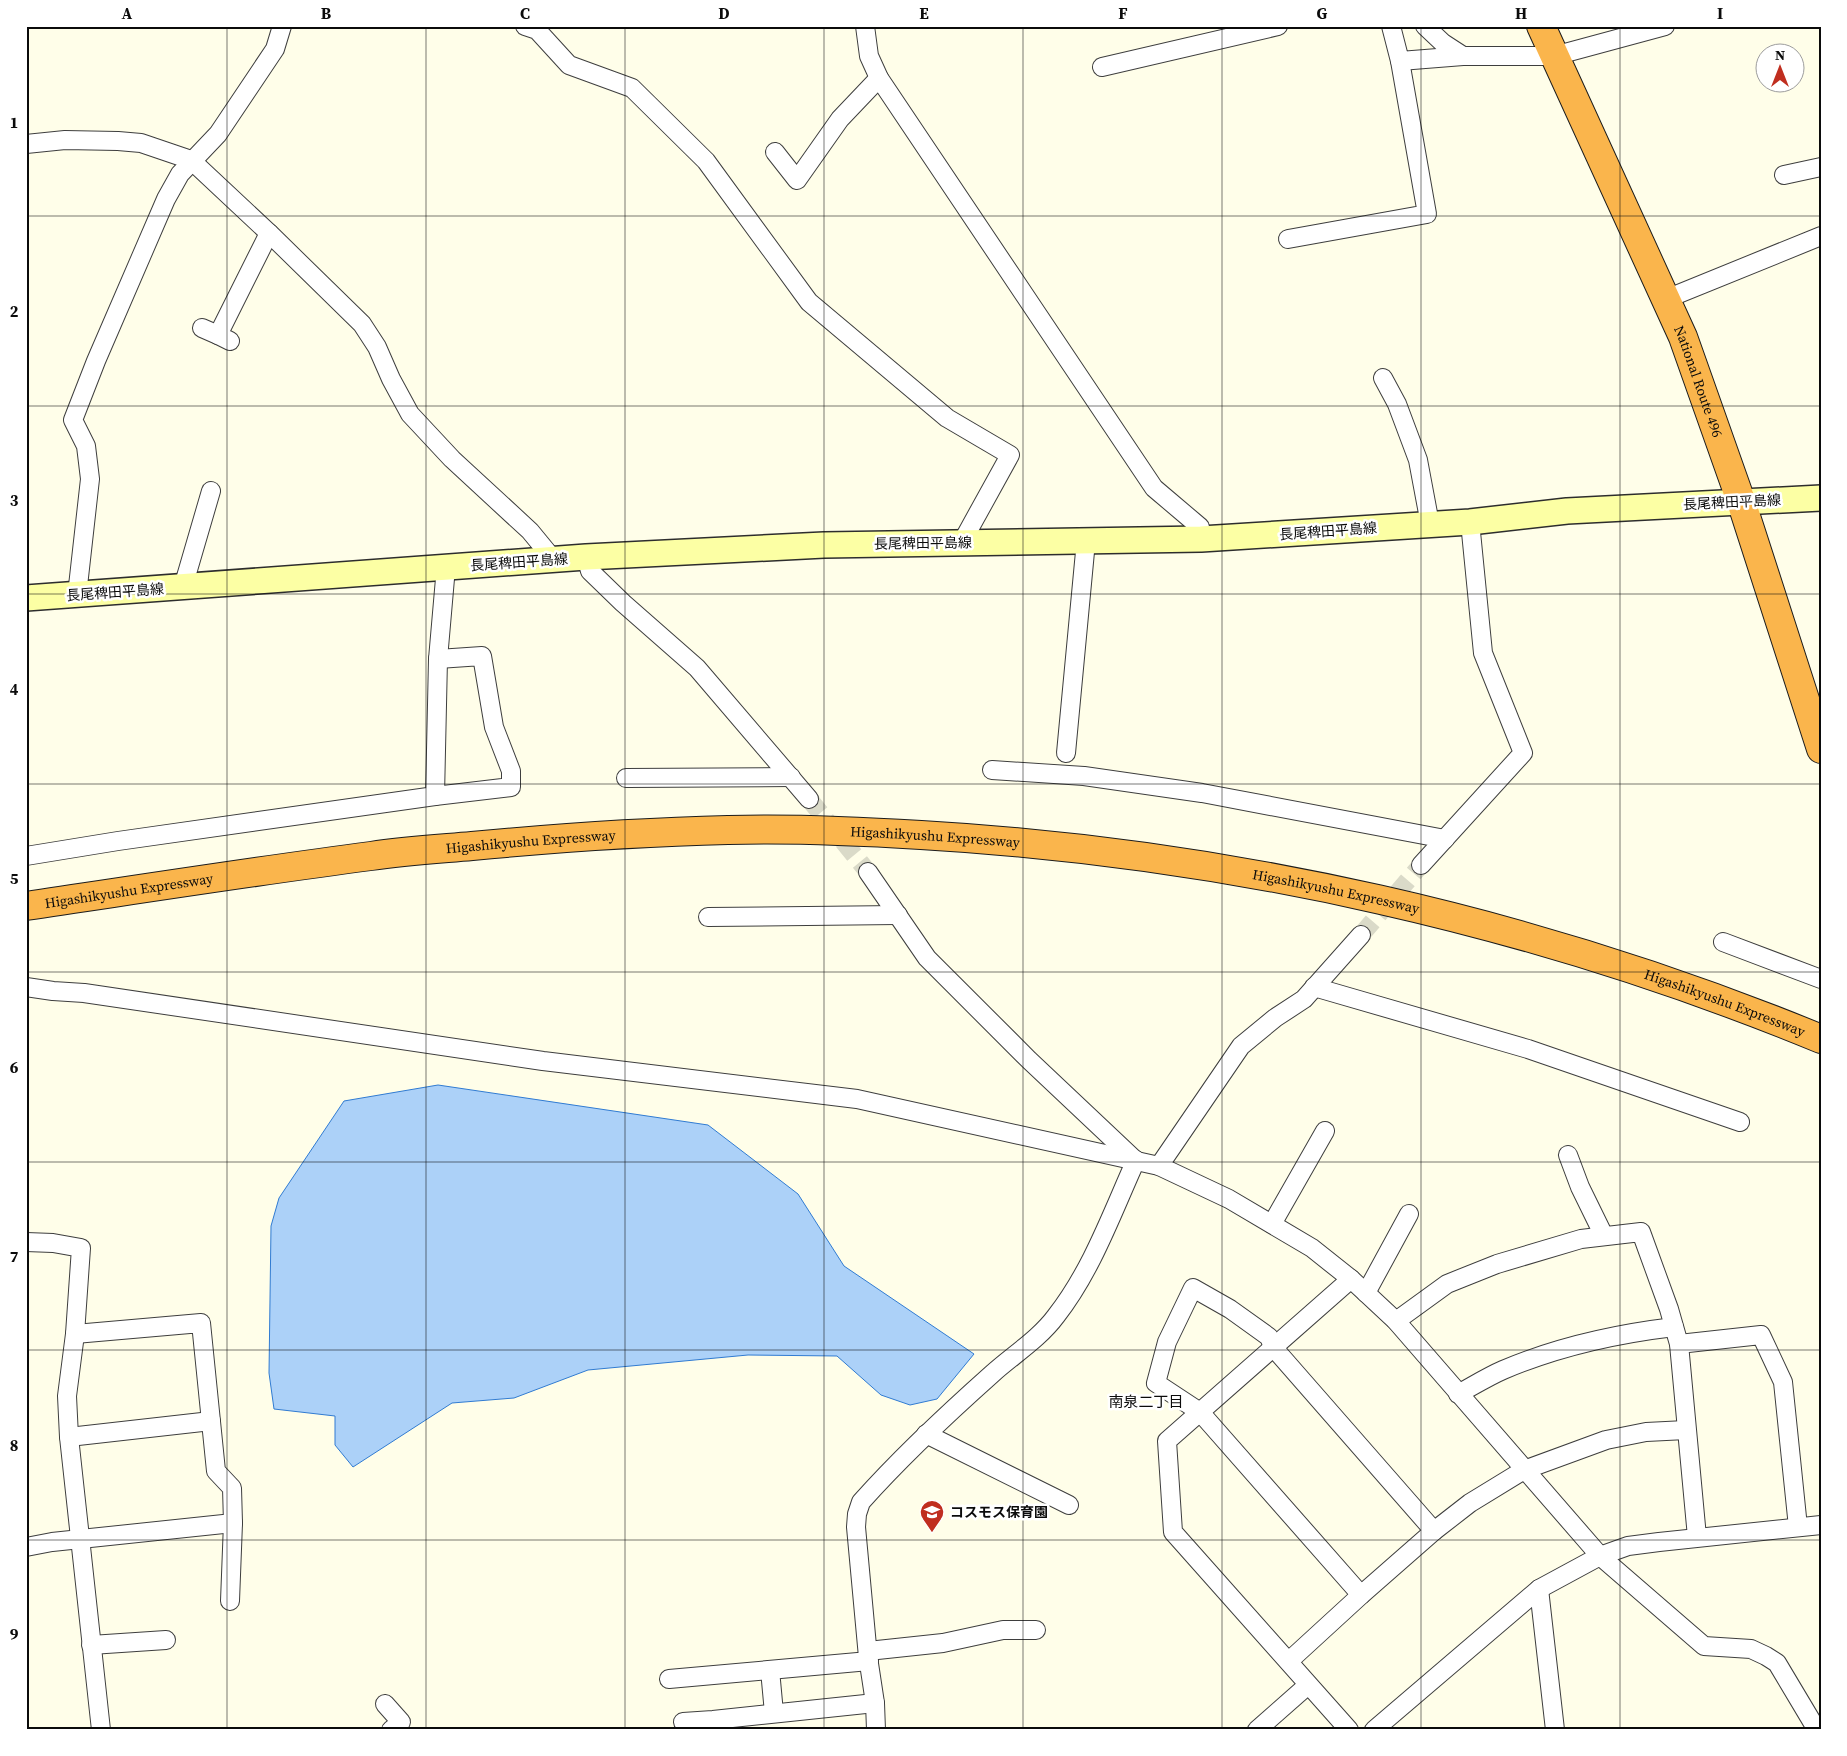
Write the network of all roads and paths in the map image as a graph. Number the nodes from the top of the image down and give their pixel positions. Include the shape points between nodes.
1 (282, 26) edge
2 (525, 26) edge
3 (865, 26) edge
4 (1278, 26) edge
5 (1391, 26) edge
6 (1425, 26) edge
7 (1541, 26) edge
8 (1665, 26) edge
9 (1463, 56) junction
10 (1554, 56) junction
11 (1400, 61) junction
12 (1102, 67) dead end
13 (879, 78) junction
14 (26, 144) edge
15 (775, 152) dead end
16 (191, 160) junction
17 (1821, 167) edge
18 (1784, 175) dead end
19 (269, 233) junction
20 (1821, 236) edge
21 (1288, 239) dead end
22 (1666, 299) junction
23 (217, 335) dead end
24 (1383, 378) dead end
25 (211, 491) dead end
26 (1821, 498) edge
27 (1741, 501) junction
28 (1470, 522) junction
29 (1430, 524) junction
30 (1201, 539) junction
31 (1086, 541) junction
32 (962, 542) junction
33 (586, 557) junction
34 (553, 559) junction
35 (446, 567) junction
36 (184, 587) junction
37 (77, 595) junction
38 (26, 598) edge
39 (438, 659) junction
40 (1821, 749) edge
41 (1066, 753) dead end
42 (992, 770) dead end
43 (791, 777) junction
44 (626, 778) dead end
45 (435, 796) junction
46 (809, 799) tunnel mouth
47 (1445, 839) junction
48 (26, 856) edge
49 (1421, 865) tunnel mouth
50 (868, 872) tunnel mouth
51 (26, 906) edge
52 (898, 915) junction
53 (708, 917) dead end
54 (1361, 935) tunnel mouth
55 (1723, 942) dead end
56 (1821, 979) edge
57 (26, 987) edge
58 (1314, 988) junction
59 (1821, 1039) edge
60 (1740, 1122) dead end
61 (1325, 1131) dead end
62 (1568, 1154) dead end
63 (1136, 1160) junction
64 (1159, 1166) junction
65 (1409, 1214) dead end
66 (1272, 1224) junction
67 (1604, 1236) junction
68 (26, 1242) edge
69 (1351, 1279) junction
70 (1366, 1293) junction
71 (1396, 1321) junction
72 (75, 1334) junction
73 (1677, 1335) junction
74 (1273, 1347) junction
75 (1458, 1394) junction
76 (1200, 1412) junction
77 (211, 1421) junction
78 (1686, 1430) junction
79 (926, 1434) junction
80 (69, 1437) junction
81 (1524, 1470) junction
82 (1068, 1505) dead end
83 (233, 1523) junction
84 (1821, 1525) edge
85 (1798, 1527) junction
86 (1434, 1531) junction
87 (1697, 1537) junction
88 (80, 1540) junction
89 (26, 1547) edge
90 (1600, 1556) junction
91 (1539, 1589) junction
92 (1360, 1595) junction
93 (230, 1601) dead end
94 (1036, 1630) dead end
95 (166, 1640) dead end
96 (91, 1645) junction
97 (868, 1656) junction
98 (1289, 1661) junction
99 (770, 1670) junction
100 (669, 1679) dead end
101 (1308, 1685) junction
102 (875, 1703) junction
103 (385, 1704) dead end
104 (774, 1714) junction
105 (683, 1722) dead end
106 (1552, 1727) edge
107 (100, 1730) edge
108 (391, 1730) edge
109 (876, 1730) edge
110 (1257, 1730) edge
111 (1349, 1730) edge
112 (1374, 1730) edge
113 (1817, 1730) edge

1 - 16 street via 275,49 218,134
2 - 32 street via 537,30 569,65 632,88 706,161 809,302 946,418 1010,455
3 - 13 street via 870,56
4 - 12 street
5 - 11 street
6 - 9 street via 1442,43
7 - 10 highway, National Route 496
8 - 10 street
9 - 10 street
9 - 11 street
10 - 22 highway, National Route 496
11 - 21 street via 1427,214
13 - 15 street via 840,119 797,180
13 - 30 street via 1154,488 1200,527
14 - 16 street via 65,140 141,143
16 - 19 street
16 - 37 street via 166,199 74,420 86,446 90,480
17 - 18 street
19 - 23 street
19 - 34 street via 362,324 377,346 410,414 452,459 530,531
20 - 22 street
22 - 27 highway, National Route 496 via 1683,337
24 - 29 street via 1397,404 1418,460
25 - 36 street
26 - 27 main road, 長尾稗田平島線
27 - 28 main road, 長尾稗田平島線 via 1567,511
27 - 40 highway, National Route 496
28 - 29 main road, 長尾稗田平島線
28 - 47 street via 1483,653 1523,753
29 - 30 main road, 長尾稗田平島線
30 - 31 main road, 長尾稗田平島線
31 - 32 main road, 長尾稗田平島線
31 - 41 street
32 - 33 main road, 長尾稗田平島線 via 824,545
33 - 34 main road, 長尾稗田平島線
33 - 43 street via 590,571 697,668
34 - 35 main road, 長尾稗田平島線
35 - 36 main road, 長尾稗田平島線
35 - 39 street
36 - 37 main road, 長尾稗田平島線
37 - 38 main road, 長尾稗田平島線
39 - 45 street
39 - 45 street via 482,656 494,727 511,771 511,786
42 - 47 street via 1084,776 1202,793
43 - 44 street
43 - 46 street
45 - 48 street
47 - 49 street
50 - 52 street
51 - 59 highway, Higashikyushu Expressway via 376,855 556,838 730,830 976,838 1098,850 1218,868 1332,889 1475,922 1621,965 1754,1011
52 - 53 street
52 - 63 street via 927,958
54 - 58 street
55 - 56 street
57 - 63 street via 543,1061 857,1099
58 - 60 street via 1528,1049
58 - 64 street via 1241,1046
61 - 66 street
62 - 67 street
63 - 64 street
63 - 79 street via 1084,1274 1056,1316
64 - 66 street via 1229,1199
65 - 70 street
66 - 69 street via 1312,1248
67 - 71 street via 1581,1239 1497,1264 1448,1284
67 - 73 street via 1641,1232
68 - 72 street via 81,1248
69 - 70 street
69 - 74 street
70 - 71 street
71 - 75 street
72 - 77 street via 201,1322
72 - 80 street via 67,1396
73 - 75 street via 1629,1332 1577,1345 1500,1371
73 - 78 street
73 - 85 street via 1762,1335 1783,1382
74 - 76 street
74 - 76 street via 1269,1337 1230,1308 1193,1288 1167,1342 1156,1383
74 - 86 street
75 - 81 street
76 - 92 street
76 - 98 street via 1167,1441 1173,1532
77 - 80 street
77 - 83 street via 216,1471 232,1488
78 - 81 street via 1646,1432 1606,1440
78 - 87 street
79 - 82 street
79 - 97 street via 861,1502 857,1514
80 - 88 street
81 - 86 street via 1470,1503
81 - 90 street
83 - 88 street
83 - 93 street
84 - 85 street
85 - 87 street
86 - 92 street
87 - 90 street via 1628,1546
88 - 89 street
88 - 96 street
90 - 91 street
90 - 113 street via 1704,1646 1751,1650 1777,1664
91 - 106 street
91 - 112 street
92 - 98 street
94 - 97 street via 1003,1630
95 - 96 street
96 - 107 street
97 - 99 street
97 - 102 street
98 - 101 street
99 - 100 street
99 - 104 street
101 - 110 street
101 - 111 street
102 - 104 street
102 - 109 street
103 - 108 street via 401,1722
104 - 105 street

